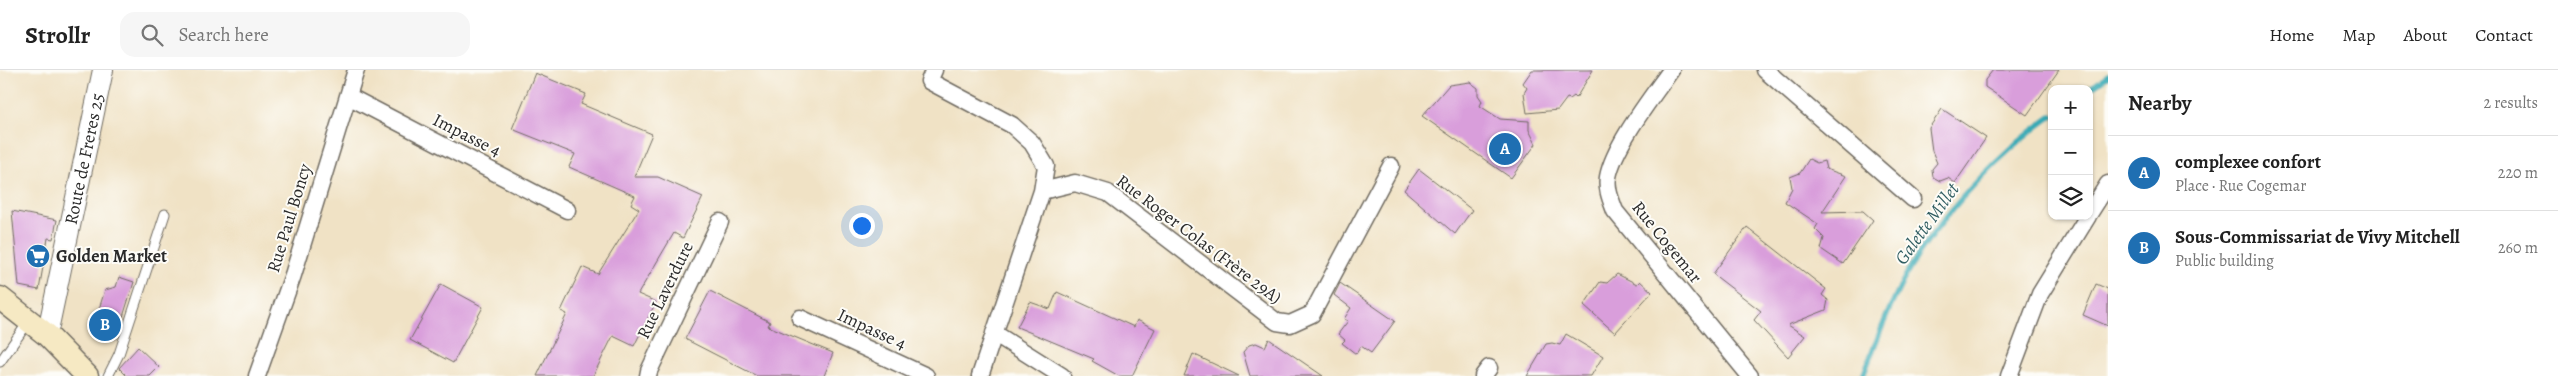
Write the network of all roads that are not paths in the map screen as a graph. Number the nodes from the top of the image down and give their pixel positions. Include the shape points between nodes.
1 (103, 70) edge
2 (356, 70) edge
3 (1671, 70) edge
4 (1765, 70) edge
5 (932, 75) edge
6 (348, 96) junction
7 (1391, 166) dead end
8 (2108, 184) edge
9 (1042, 191) junction
10 (1913, 199) dead end
11 (2093, 207) edge
12 (567, 210) dead end
13 (165, 214) dead end
14 (2085, 220) edge
15 (720, 222) dead end
16 (0, 298) edge
17 (800, 318) dead end
18 (29, 320) junction
19 (994, 334) junction
20 (47, 335) junction
21 (0, 362) edge
22 (87, 376) edge
23 (108, 376) edge
24 (257, 376) edge
25 (648, 376) edge
26 (926, 376) edge
27 (980, 376) edge
28 (1062, 376) edge
29 (1750, 376) edge
30 (2009, 376) edge

1 - 20 street, Route de Freres 25
2 - 6 street, Rue Paul Boncy
3 - 29 street, Rue Cogemar via 1626,136 1608,177 1608,192 1615,211
4 - 10 street
5 - 9 street via 1012,125 1032,144 1046,166
6 - 12 street, Impasse 4
6 - 24 street, Rue Paul Boncy via 293,275
7 - 9 street, Rue Roger Colas (Frère 29A) via 1312,314 1290,324 1277,322 1108,193 1075,183
8 - 11 street
9 - 19 street
13 - 23 lane via 119,354
14 - 30 street via 2040,294
15 - 25 street, Rue Laverdure
16 - 18 main road
17 - 26 street, Impasse 4
18 - 20 main road
18 - 21 lane
19 - 27 street
19 - 28 street
20 - 22 main road

